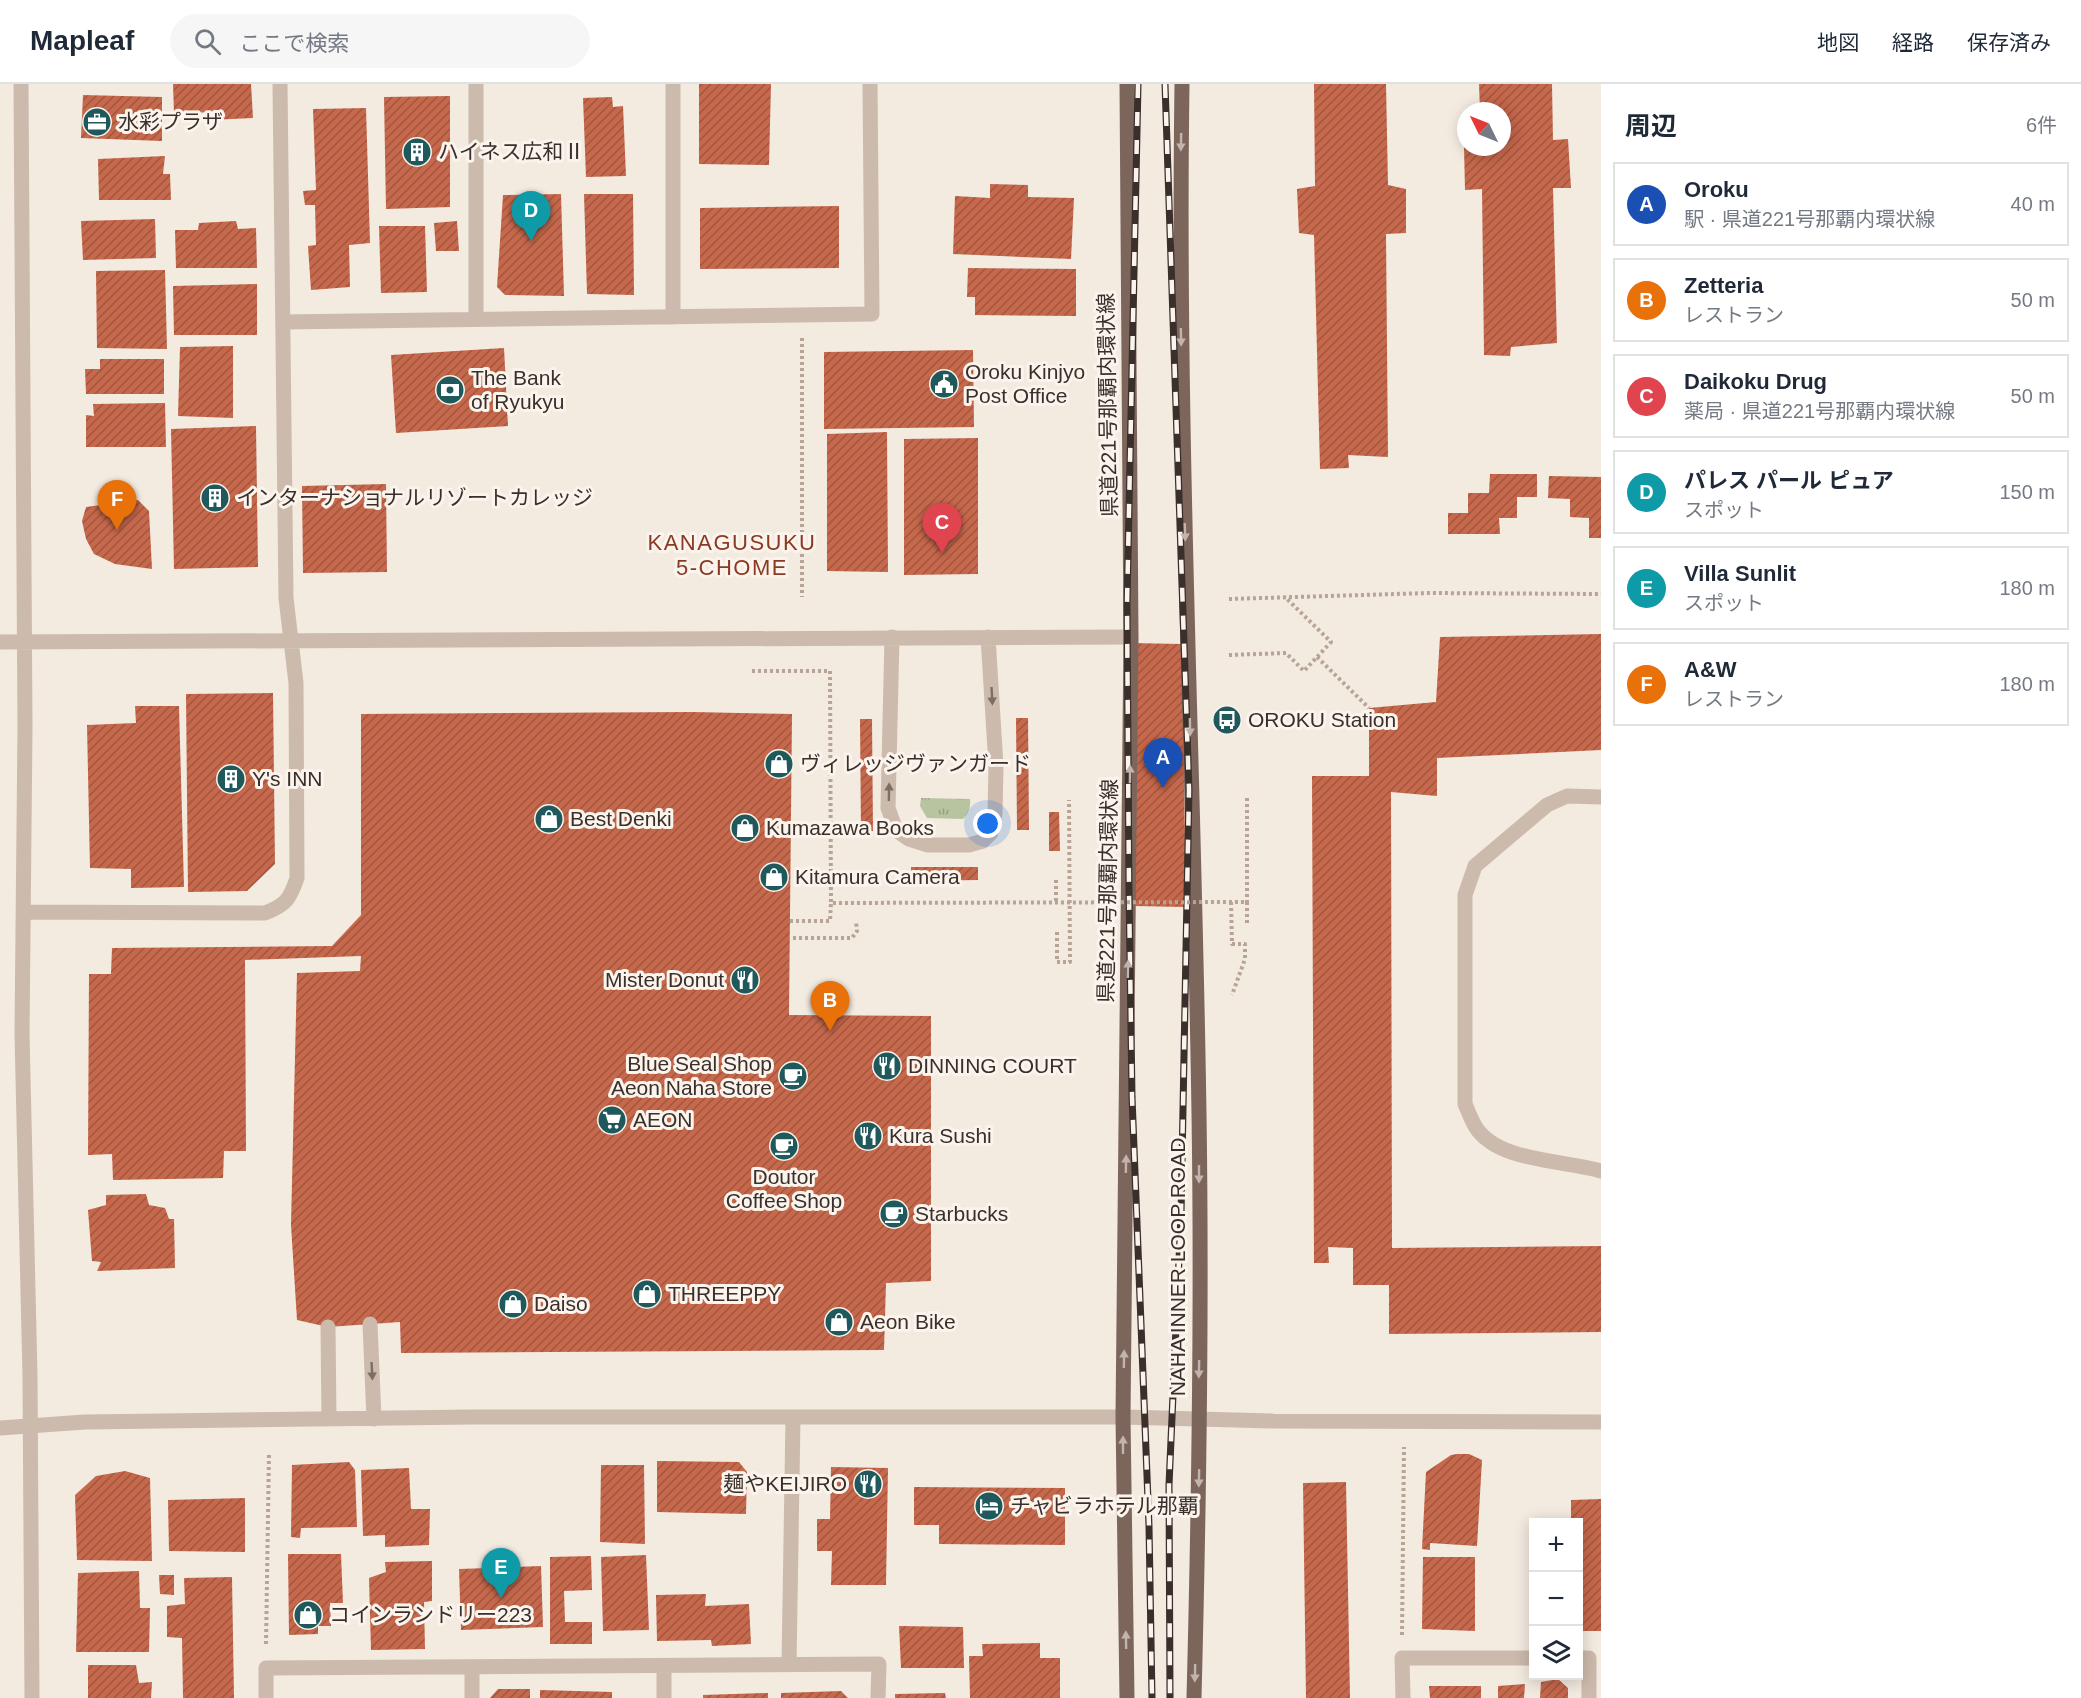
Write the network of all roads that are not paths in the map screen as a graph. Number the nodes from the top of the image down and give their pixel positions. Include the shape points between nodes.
1 (21, 84) edge
2 (280, 84) edge
3 (476, 84) edge
4 (673, 84) edge
5 (870, 84) edge
6 (1127, 84) edge
7 (1182, 84) edge
8 (674, 317) junction
9 (476, 318) junction
10 (282, 322) junction
11 (892, 637) junction
12 (988, 637) junction
13 (1131, 637) junction
14 (292, 640) junction
15 (24, 641) junction
16 (0, 642) edge
17 (1601, 797) edge
18 (24, 912) junction
19 (1601, 1171) edge
20 (370, 1324) dead end
21 (328, 1327) dead end
22 (1123, 1417) junction
23 (793, 1418) junction
24 (329, 1419) junction
25 (374, 1419) junction
26 (1200, 1419) junction
27 (1601, 1422) edge
28 (31, 1426) junction
29 (0, 1428) edge
30 (1529, 1658) edge
31 (1583, 1658) edge
32 (789, 1664) junction
33 (472, 1667) junction
34 (664, 1667) junction
35 (32, 1698) edge
36 (266, 1698) edge
37 (472, 1698) edge
38 (664, 1698) edge
39 (878, 1698) edge
40 (1126, 1698) edge
41 (1194, 1698) edge
42 (1402, 1698) edge
43 (1589, 1698) edge

1 - 15 street
2 - 10 street
3 - 9 street
4 - 8 street
5 - 8 street via 872,314
6 - 13 main road, 県道221号那覇内環状線
7 -> 26 main road, NAHA INNER LOOP ROAD via 1183,483 1199,1115
8 - 9 street
9 - 10 street
10 - 14 street via 286,598
11 - 12 street
12 -> 11 street via 996,766 991,833 983,841 969,844 928,845 896,830 888,808
11 - 14 street
12 - 13 street
22 -> 13 main road, 県道221号那覇内環状線
14 - 15 street
14 - 18 street via 298,863 291,894 281,907 244,914
15 - 16 street
15 - 18 street
17 - 19 street via 1567,796 1547,805 1475,866 1465,895 1465,1104 1476,1127 1490,1142 1509,1152
18 - 28 street via 22,1034
20 -> 25 street
21 - 24 street
22 - 23 street
22 - 26 street
40 -> 22 main road, 県道221号那覇内環状線
23 - 25 street
23 - 32 street
24 - 25 street
24 - 28 street
26 - 27 street
26 -> 41 main road
28 - 29 street
28 - 35 street
30 - 42 street via 1402,1658
31 - 43 street via 1589,1658
32 - 34 street
32 - 39 street via 879,1664
33 - 34 street
33 - 36 street via 266,1668
33 - 37 street
34 - 38 street

